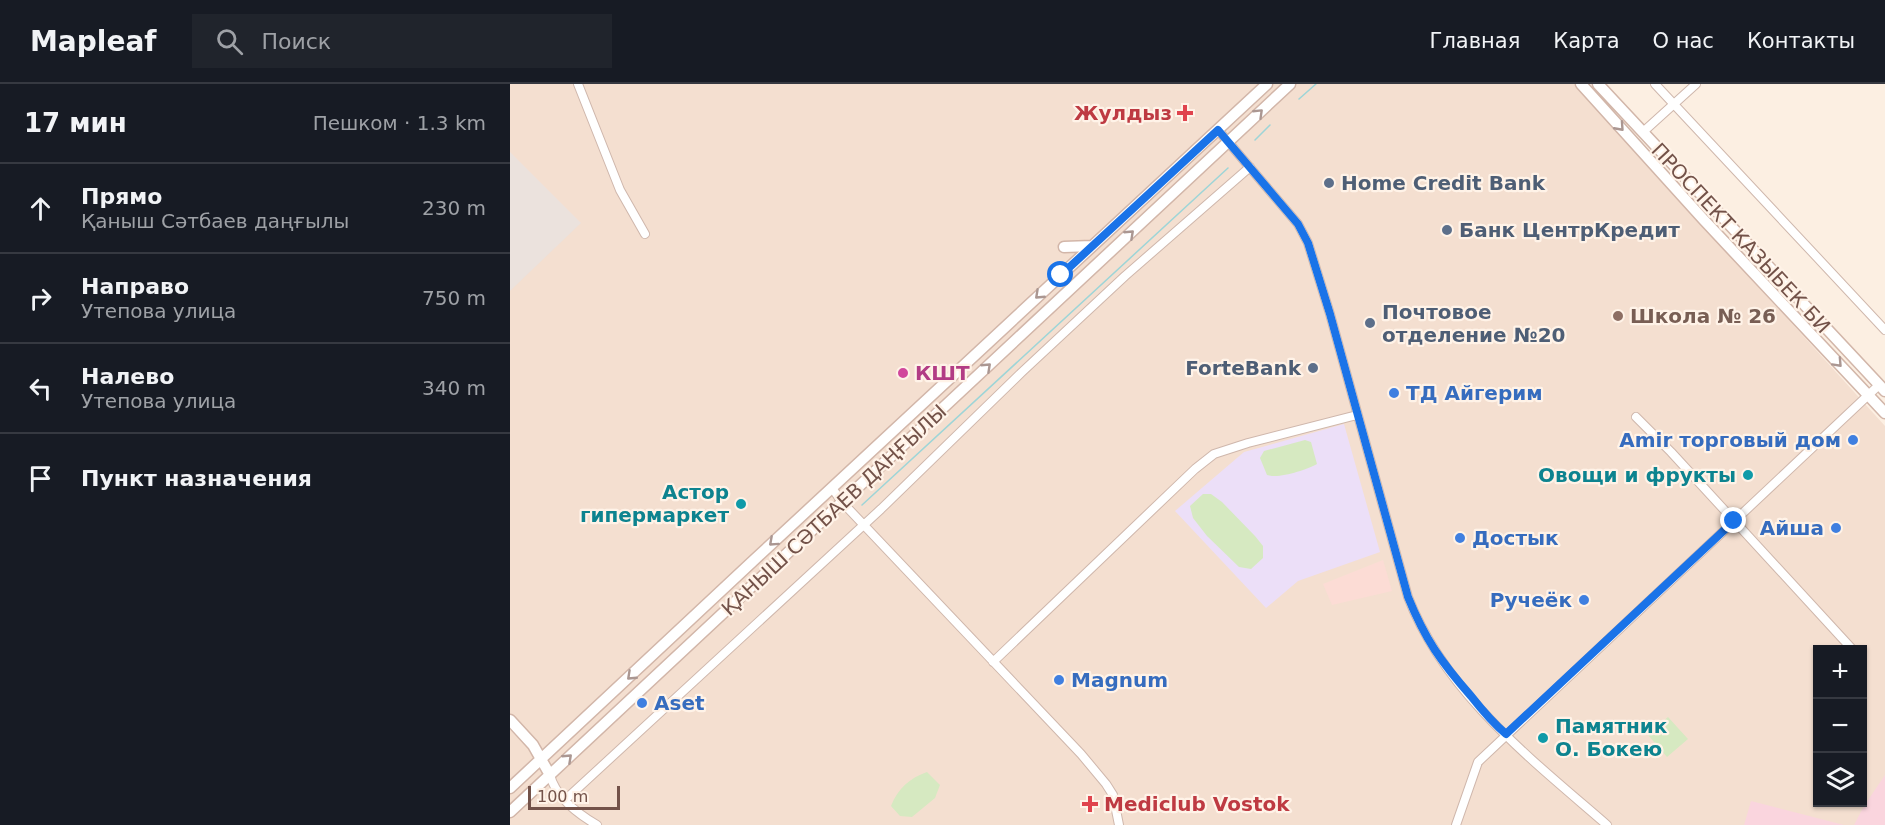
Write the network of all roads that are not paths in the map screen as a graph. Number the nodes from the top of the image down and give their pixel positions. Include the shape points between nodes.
1 (578, 84) edge
2 (1267, 84) edge
3 (1290, 84) edge
4 (1581, 84) edge
5 (1598, 84) edge
6 (1655, 84) edge
7 (1696, 84) edge
8 (1674, 104) junction
9 (1218, 130) junction
10 (1643, 132) junction
11 (1228, 142) junction
12 (1250, 167) junction
13 (645, 234) dead end
14 (1092, 246) junction
15 (1064, 247) dead end
16 (1885, 330) edge
17 (1882, 388) edge
18 (1869, 395) junction
19 (1885, 413) edge
20 (1358, 415) junction
21 (1636, 417) dead end
22 (832, 488) junction
23 (842, 502) junction
24 (1734, 521) junction
25 (864, 525) junction
26 (1848, 645) edge
27 (993, 663) junction
28 (510, 720) edge
29 (1506, 734) junction
30 (541, 759) junction
31 (549, 775) junction
32 (510, 788) edge
33 (565, 800) junction
34 (510, 812) edge
35 (597, 825) edge
36 (1119, 825) edge
37 (1456, 825) edge
38 (1607, 825) edge

1 - 13 street via 620,190
2 - 9 main road, ҚАНЫШ СӘТБАЕВ ДАҢҒЫЛЫ
11 -> 3 main road, ҚАНЫШ СӘТБАЕВ ДАҢҒЫЛЫ
4 -> 18 main road, ПРОСПЕКТ КАЗЫБЕК БИ
5 - 10 main road, ПРОСПЕКТ КАЗЫБЕК БИ
6 - 8 street
7 - 8 street
8 - 10 street
8 - 16 street
9 - 11 street
9 - 14 main road, ҚАНЫШ СӘТБАЕВ ДАҢҒЫЛЫ
10 - 17 main road, ПРОСПЕКТ КАЗЫБЕК БИ
11 - 12 street
23 -> 11 main road, ҚАНЫШ СӘТБАЕВ ДАҢҒЫЛЫ
12 - 20 street via 1298,224 1308,243
12 - 25 street via 1047,348
14 - 15 main road
14 -> 22 main road, ҚАНЫШ СӘТБАЕВ ДАҢҒЫЛЫ
17 - 18 street
18 - 19 main road, ПРОСПЕКТ КАЗЫБЕК БИ
18 - 24 street
20 - 27 street via 1214,454
20 - 29 street via 1408,597 1426,637 1449,671
21 - 24 street
22 - 23 street
22 -> 30 main road, ҚАНЫШ СӘТБАЕВ ДАҢҒЫЛЫ
23 - 25 street
31 -> 23 main road, ҚАНЫШ СӘТБАЕВ ДАҢҒЫЛЫ
24 - 26 street
24 - 29 street
25 - 27 street
25 - 33 street
27 - 36 street via 1106,784 1117,807
28 - 30 main road
29 - 37 street via 1478,762
29 - 38 street
30 - 31 main road
30 - 32 main road, ҚАНЫШ СӘТБАЕВ ДАҢҒЫЛЫ
31 - 33 street
31 - 34 main road, ҚАНЫШ СӘТБАЕВ ДАҢҒЫЛЫ
33 - 35 street

